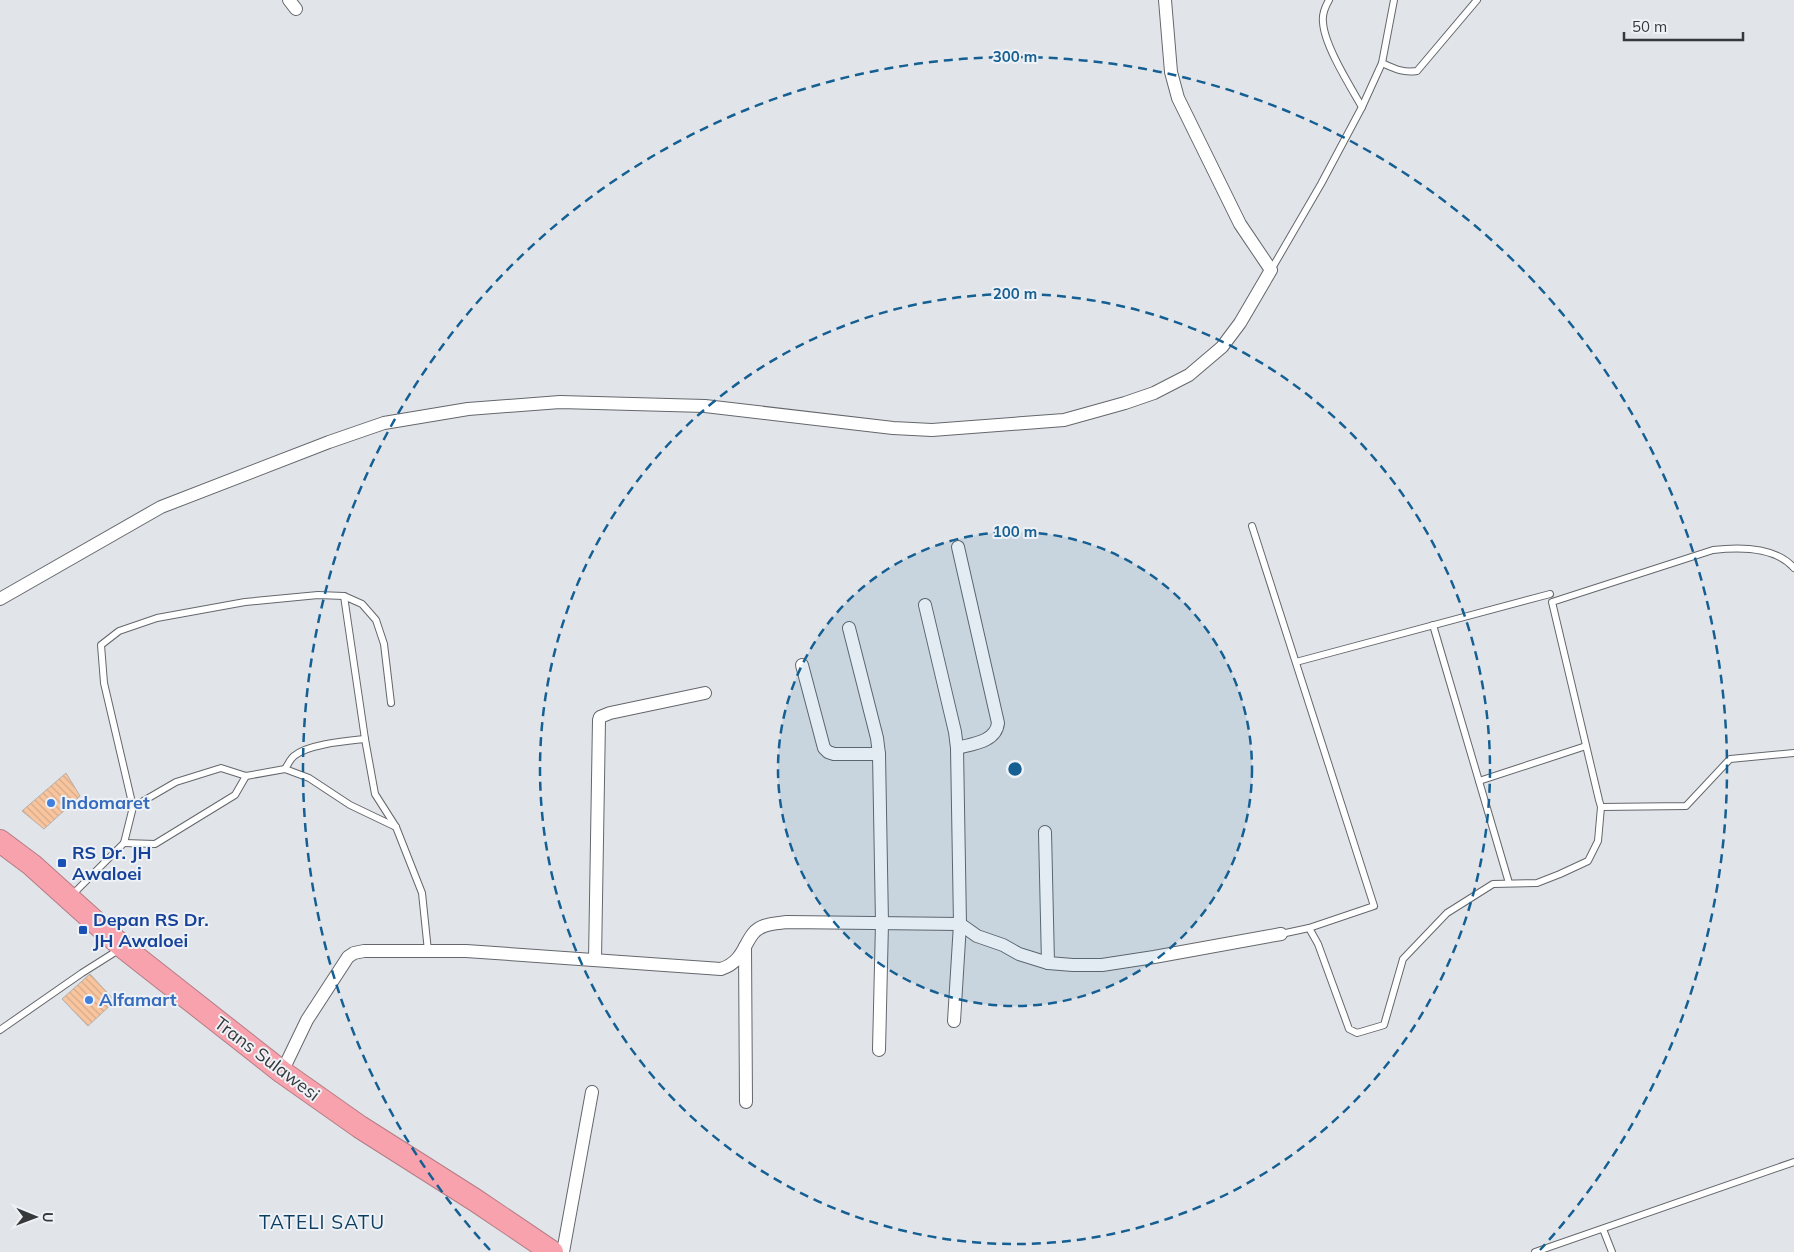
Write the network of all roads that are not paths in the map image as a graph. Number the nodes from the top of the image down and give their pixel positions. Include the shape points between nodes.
1 (1166, 0) edge
2 (1329, 0) edge
3 (1394, 0) edge
4 (1477, 0) edge
5 (1382, 63) junction
6 (1362, 107) junction
7 (1271, 270) junction
8 (1252, 526) dead end
9 (958, 547) dead end
10 (1793, 564) edge
11 (1550, 594) dead end
12 (344, 596) junction
13 (0, 599) edge
14 (925, 605) dead end
15 (1433, 625) junction
16 (849, 628) dead end
17 (1296, 662) junction
18 (802, 665) dead end
19 (705, 693) dead end
20 (391, 703) dead end
21 (365, 738) junction
22 (1586, 746) junction
23 (957, 748) junction
24 (1794, 753) edge
25 (879, 754) junction
26 (285, 769) junction
27 (246, 776) junction
28 (1479, 781) junction
29 (133, 807) junction
30 (1601, 807) junction
31 (396, 827) junction
32 (1045, 832) dead end
33 (0, 841) edge
34 (124, 843) junction
35 (1509, 883) junction
36 (69, 898) junction
37 (882, 923) junction
38 (960, 924) junction
39 (1309, 928) junction
40 (1281, 934) joint
41 (124, 947) junction
42 (745, 947) junction
43 (428, 951) junction
44 (595, 960) junction
45 (1048, 963) junction
46 (954, 1021) dead end
47 (0, 1030) edge
48 (879, 1050) dead end
49 (282, 1072) junction
50 (592, 1092) dead end
51 (746, 1102) dead end
52 (1794, 1162) edge
53 (1603, 1230) junction
54 (552, 1252) edge
55 (563, 1252) edge
56 (1535, 1252) edge
57 (1612, 1252) edge

1 - 7 street via 1171,72 1178,98 1240,224
2 - 6 lane via 1322,20 1325,37
3 - 5 lane
4 - 5 lane via 1417,71 1399,71
5 - 6 lane
6 - 7 lane
7 - 13 street via 1222,347 1189,375 1125,404 1064,420 932,430 705,406 560,402 468,409 384,423 161,507
8 - 17 lane
9 - 23 street via 998,723 996,732 986,739
10 - 22 lane via 1759,551 1713,550 1552,602
11 - 15 lane
12 - 20 lane via 362,604 376,620 384,644
12 - 21 lane
12 - 29 lane via 318,595 245,602 157,618 119,631 101,645 104,683
14 - 23 street
15 - 17 lane
15 - 28 lane
16 - 25 street
17 - 39 lane via 1374,906
18 - 25 street via 824,748 834,754
19 - 44 street via 600,717
21 - 26 lane via 302,751 293,756
21 - 31 lane via 375,794
22 - 28 lane
22 - 30 lane
23 - 38 street
24 - 30 lane via 1730,759 1686,806
25 - 37 street
26 - 27 lane
26 - 31 lane via 309,778 350,805
27 - 29 lane via 221,768 176,782
27 - 34 lane via 234,796 155,844
28 - 35 lane
29 - 34 lane
30 - 35 lane via 1598,841 1588,861 1537,883
31 - 43 lane via 422,893
32 - 45 street
33 - 36 highway, Trans Sulawesi
34 - 36 lane
35 - 39 lane via 1493,884 1447,913 1403,959 1384,1025 1357,1032 1349,1030 1318,944
36 - 41 highway, Trans Sulawesi
37 - 38 street
37 - 42 street via 788,922 764,926 750,937
37 - 48 street
38 - 45 street via 977,936
38 - 46 street
39 - 40 lane
40 - 45 street via 1102,965
41 - 47 lane
41 - 49 highway, Trans Sulawesi
42 - 44 street via 737,961 721,969
42 - 51 street
43 - 44 street
43 - 49 street via 364,951 348,957 307,1020
49 - 54 highway, Trans Sulawesi
50 - 55 street
52 - 53 lane
53 - 56 lane
53 - 57 lane

